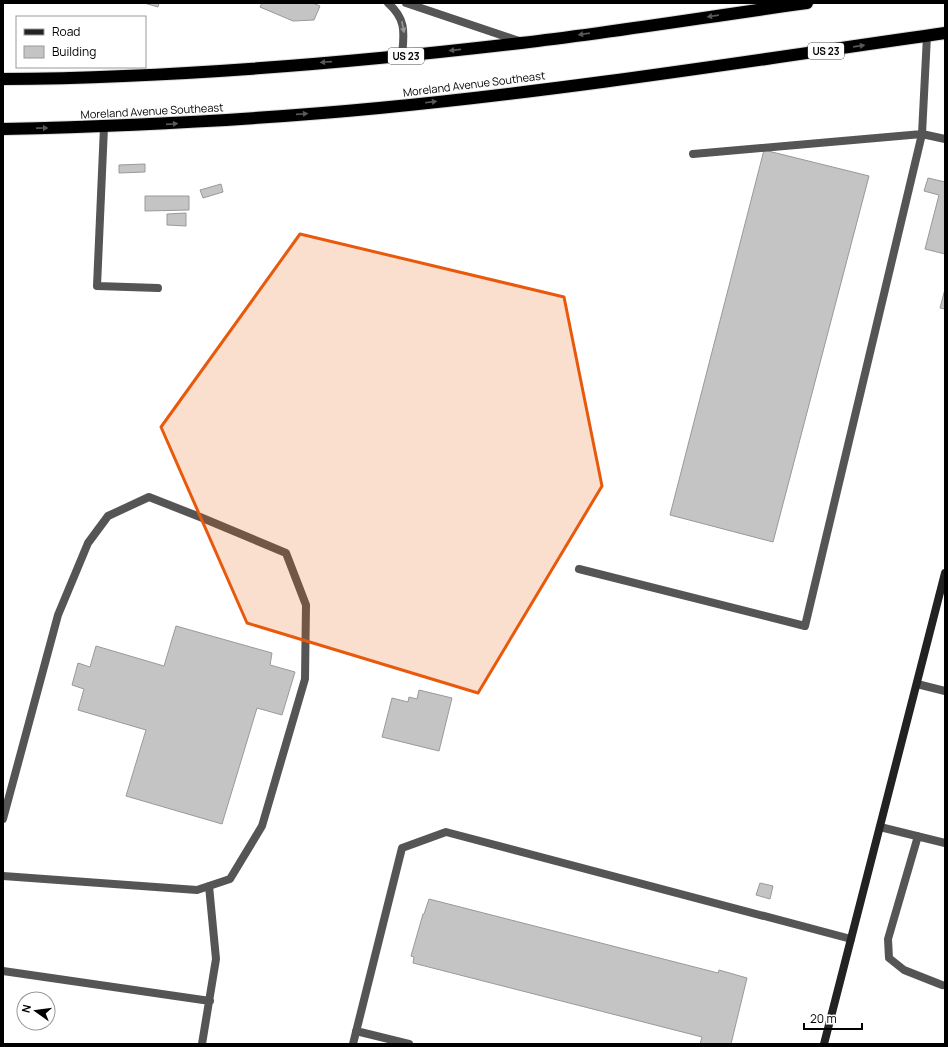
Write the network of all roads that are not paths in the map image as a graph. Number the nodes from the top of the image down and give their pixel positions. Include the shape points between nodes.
1 (388, 3) edge
2 (406, 3) edge
3 (807, 3) edge
4 (739, 8) edge
5 (945, 34) edge
6 (927, 36) junction
7 (524, 43) junction
8 (402, 56) junction
9 (3, 80) edge
10 (104, 127) junction
11 (3, 129) edge
12 (922, 134) junction
13 (945, 139) edge
14 (693, 154) dead end
15 (158, 288) dead end
16 (579, 569) dead end
17 (945, 573) edge
18 (917, 684) junction
19 (945, 691) edge
20 (3, 819) edge
21 (880, 827) junction
22 (918, 836) junction
23 (945, 843) edge
24 (3, 876) edge
25 (209, 886) junction
26 (851, 939) junction
27 (3, 971) edge
28 (942, 985) dead end
29 (210, 1001) junction
30 (356, 1031) junction
31 (202, 1044) edge
32 (353, 1044) edge
33 (409, 1044) edge
34 (824, 1044) edge

1 -> 8 street via 403,22
2 - 7 street
3 - 4 highway, US 23
4 -> 7 highway, US 23
5 - 6 highway, Moreland Avenue Southeast / US 23
10 -> 6 highway, Moreland Avenue Southeast / US 23 via 166,125 379,108 620,81
6 - 12 street
7 -> 8 highway, US 23
8 -> 9 highway, US 23 via 159,75
11 -> 10 highway, Moreland Avenue Southeast / US 23
10 - 15 street via 98,286
12 - 13 street
12 - 14 street
12 - 16 street via 805,626
17 - 18 street
18 - 19 street
18 - 21 street
20 - 25 street via 58,616 88,544 108,516 149,497 286,553 306,604 305,679 262,826 230,880
21 - 22 street
21 - 26 street
22 - 23 street
22 - 28 street via 888,939 889,958 904,970
24 - 25 street via 197,890
25 - 29 street via 216,959
26 - 30 street via 446,832 402,848
26 - 34 street
27 - 29 street
29 - 31 street
30 - 32 street
30 - 33 street

